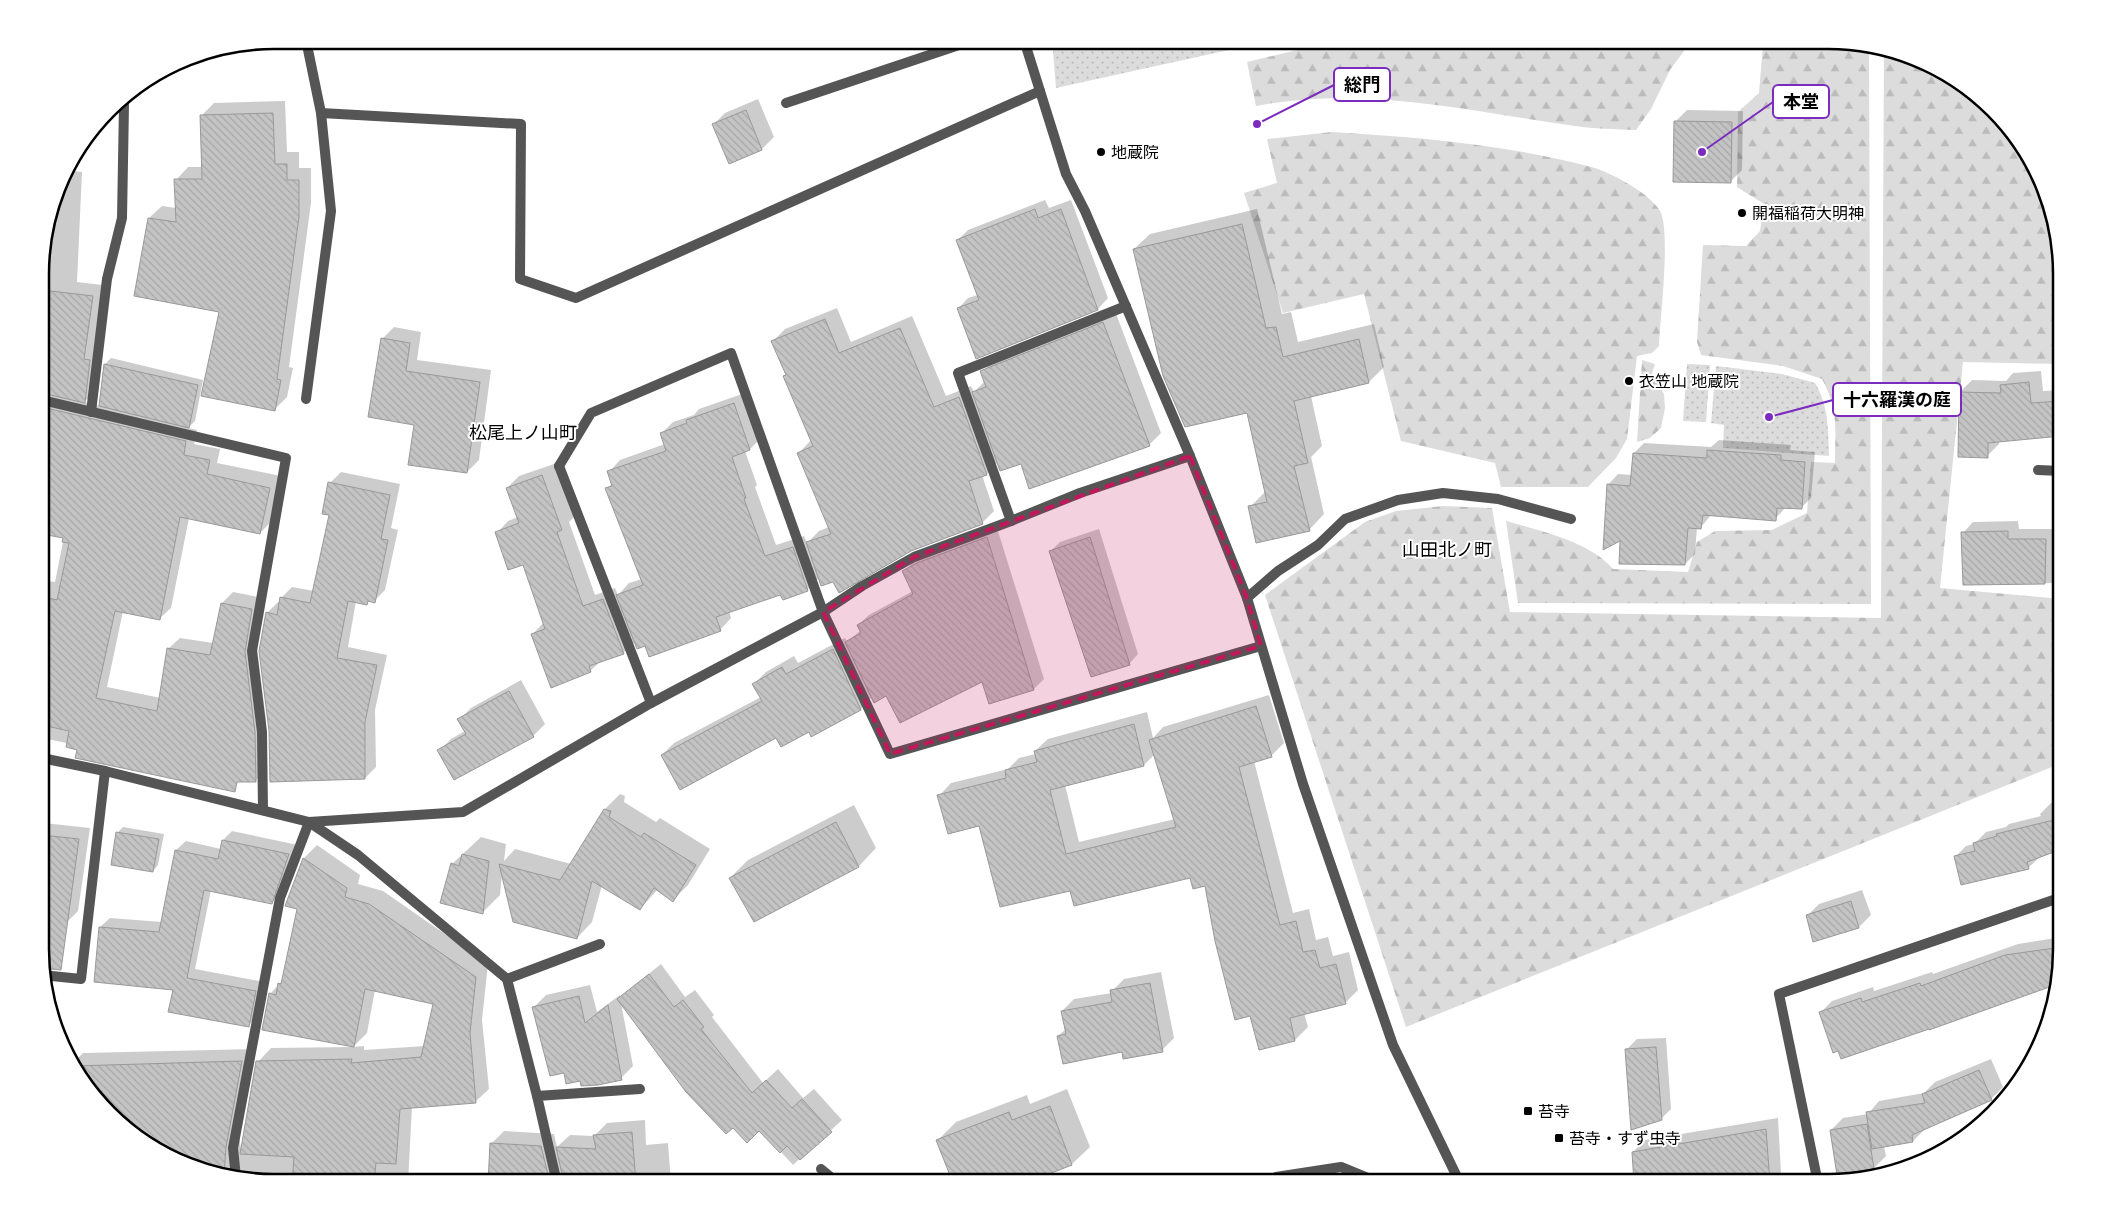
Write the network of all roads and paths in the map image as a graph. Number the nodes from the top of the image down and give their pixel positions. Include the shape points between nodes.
1 (308, 49) edge
2 (947, 49) edge
3 (1027, 49) edge
4 (1040, 91) junction
5 (786, 102) dead end
6 (124, 106) edge
7 (321, 113) junction
8 (1126, 306) junction
9 (306, 399) dead end
10 (49, 402) edge
11 (91, 412) junction
12 (1190, 456) junction
13 (2038, 470) dead end
14 (2053, 471) edge
15 (1571, 519) dead end
16 (1011, 521) junction
17 (1247, 598) junction
18 (823, 612) junction
19 (1261, 646) junction
20 (651, 704) junction
21 (49, 759) edge
22 (105, 771) junction
23 (264, 810) junction
24 (308, 822) junction
25 (2053, 900) edge
26 (600, 944) dead end
27 (51, 976) edge
28 (507, 979) junction
29 (640, 1089) dead end
30 (537, 1096) junction
31 (821, 1169) dead end
32 (235, 1171) edge
33 (555, 1174) edge
34 (827, 1174) edge
35 (1296, 1174) edge
36 (1358, 1174) edge
37 (1456, 1174) edge
38 (1816, 1174) edge

1 - 7 street
2 - 5 street
3 - 4 street
4 - 7 street via 576,298 520,280 521,124
4 - 8 street via 1066,174
6 - 11 street via 122,218 107,279
7 - 9 street via 331,211
8 - 12 street
8 - 16 street via 958,373
10 - 11 street
11 - 23 street via 286,458 252,651 262,732
12 - 16 street via 1080,493
12 - 17 street
13 - 14 street
15 - 17 street via 1498,499 1443,493 1398,500 1345,519 1318,545 1278,571
16 - 18 street via 914,556
17 - 19 street
18 - 19 street via 890,754
18 - 20 street
18 - 20 street via 730,353 591,413 559,466
19 - 37 street via 1303,784 1393,1045
20 - 24 street via 463,812
21 - 22 street
22 - 23 street
22 - 27 street via 81,979
23 - 24 street
24 - 28 street via 358,855
24 - 32 street via 280,898 232,1148
25 - 38 street via 1778,994
26 - 28 street
28 - 30 street
29 - 30 street
30 - 33 street
31 - 34 street
35 - 36 street via 1341,1167

